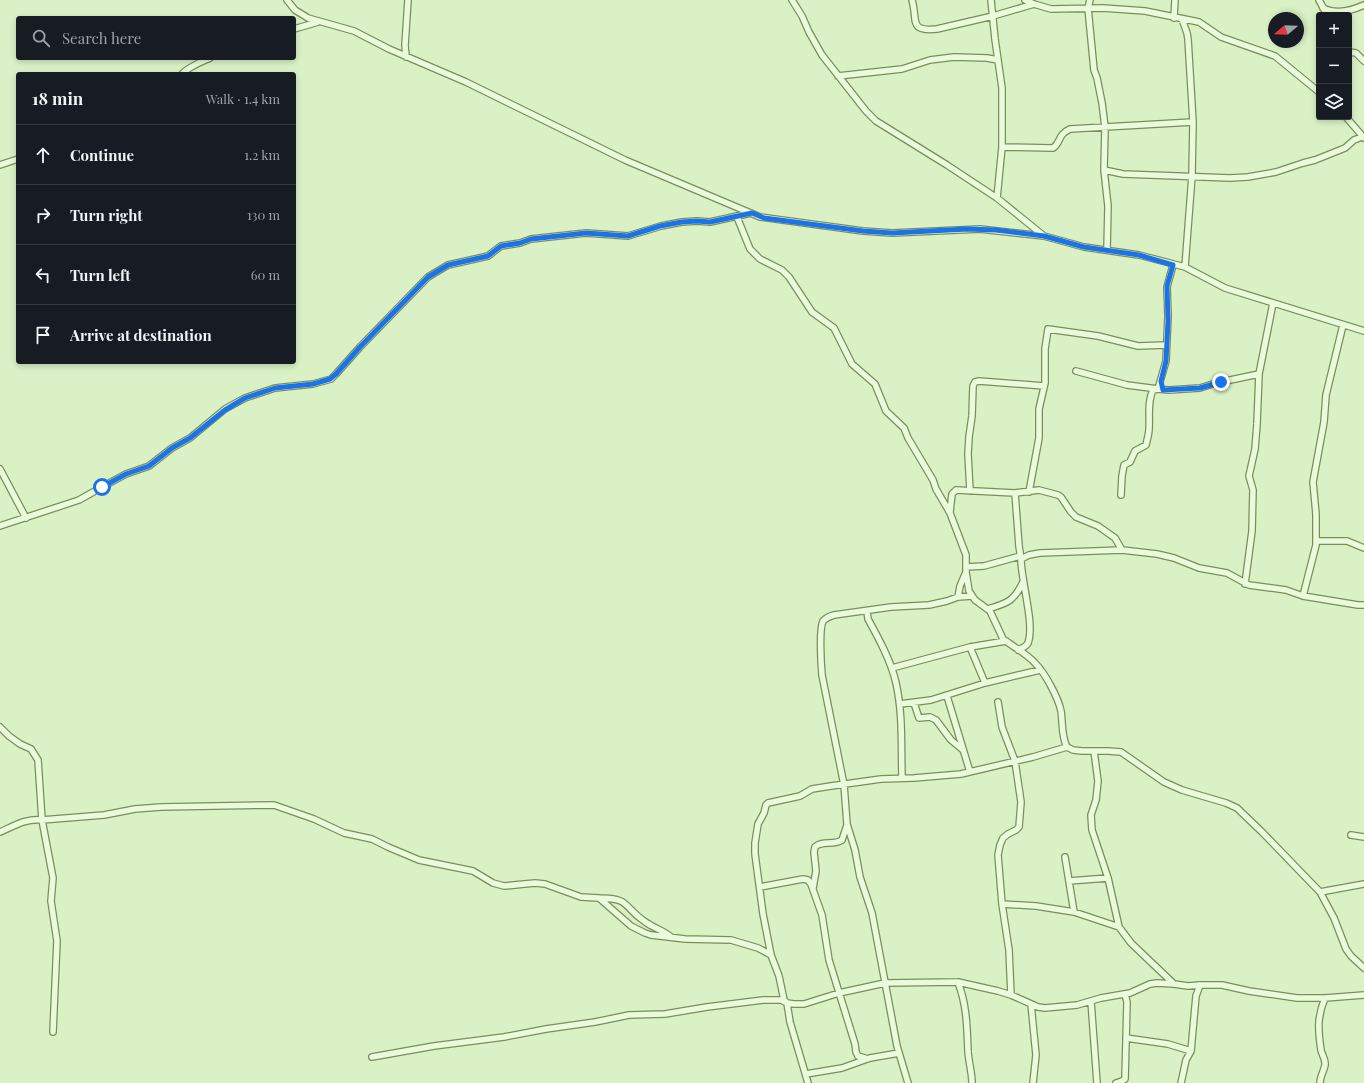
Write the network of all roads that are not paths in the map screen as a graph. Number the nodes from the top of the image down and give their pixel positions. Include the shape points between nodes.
1 (287, 0) edge
2 (408, 0) edge
3 (792, 0) edge
4 (912, 0) edge
5 (991, 0) edge
6 (1025, 0) edge
7 (1090, 0) edge
8 (1175, 0) edge
9 (1319, 0) edge
10 (1034, 4) junction
11 (1364, 5) edge
12 (1088, 8) junction
13 (1323, 8) junction
14 (1325, 12) edge
15 (1332, 12) edge
16 (1352, 12) edge
17 (993, 16) junction
18 (1174, 18) junction
19 (1182, 19) junction
20 (319, 22) junction
21 (296, 28) edge
22 (1352, 52) edge
23 (406, 57) junction
24 (206, 60) edge
25 (998, 60) junction
26 (1364, 61) edge
27 (184, 72) edge
28 (838, 76) junction
29 (1316, 90) edge
30 (1348, 120) edge
31 (1193, 122) junction
32 (1105, 128) junction
33 (1363, 138) edge
34 (1002, 147) junction
35 (16, 160) edge
36 (0, 165) edge
37 (1104, 170) junction
38 (1192, 176) junction
39 (996, 198) junction
40 (752, 213) junction
41 (737, 217) junction
42 (1044, 236) junction
43 (1107, 250) junction
44 (1173, 265) junction
45 (1185, 267) junction
46 (1273, 303) junction
47 (1344, 325) junction
48 (1364, 331) edge
49 (1166, 345) junction
50 (1076, 371) dead end
51 (1259, 374) junction
52 (1044, 386) junction
53 (1160, 389) junction
54 (0, 469) edge
55 (970, 491) junction
56 (1029, 492) junction
57 (1015, 493) junction
58 (1121, 495) dead end
59 (950, 513) junction
60 (26, 518) junction
61 (0, 526) edge
62 (1316, 541) junction
63 (1364, 548) edge
64 (1122, 550) junction
65 (1021, 558) junction
66 (966, 570) junction
67 (1023, 582) junction
68 (1245, 584) junction
69 (972, 596) junction
70 (1303, 596) junction
71 (958, 597) junction
72 (1364, 605) edge
73 (988, 609) junction
74 (867, 611) junction
75 (1006, 641) junction
76 (970, 647) junction
77 (1018, 650) junction
78 (892, 668) junction
79 (1040, 670) junction
80 (985, 683) junction
81 (947, 696) junction
82 (998, 702) dead end
83 (914, 703) junction
84 (900, 704) junction
85 (0, 728) edge
86 (1067, 747) junction
87 (964, 750) junction
88 (1094, 751) junction
89 (1015, 761) junction
90 (970, 772) junction
91 (902, 778) junction
92 (844, 785) junction
93 (42, 820) junction
94 (848, 824) junction
95 (0, 832) edge
96 (1351, 836) dead end
97 (1364, 837) edge
98 (1065, 857) dead end
99 (1108, 878) junction
100 (1070, 881) junction
101 (1364, 884) edge
102 (760, 887) junction
103 (813, 888) junction
104 (1320, 892) junction
105 (599, 898) junction
106 (1002, 904) junction
107 (1074, 912) junction
108 (1119, 927) junction
109 (671, 937) junction
110 (770, 955) junction
111 (1364, 968) edge
112 (958, 982) junction
113 (885, 983) junction
114 (1174, 984) junction
115 (1200, 985) junction
116 (839, 993) junction
117 (1125, 994) junction
118 (1011, 995) junction
119 (1363, 996) edge
120 (1326, 998) junction
121 (1091, 1001) junction
122 (787, 1003) junction
123 (1031, 1004) junction
124 (53, 1032) dead end
125 (1126, 1038) junction
126 (1191, 1051) junction
127 (899, 1053) junction
128 (372, 1057) dead end
129 (868, 1059) junction
130 (806, 1074) junction
131 (808, 1083) edge
132 (908, 1083) edge
133 (972, 1083) edge
134 (1033, 1083) edge
135 (1097, 1083) edge
136 (1116, 1083) edge
137 (1181, 1083) edge
138 (1320, 1083) edge

1 - 20 street via 298,13
2 - 23 street
3 - 28 street via 822,55
4 - 17 street via 916,23 922,30
5 - 17 street
6 - 10 street
7 - 12 street
8 - 18 street
9 - 13 street
10 - 12 street via 1051,9
10 - 17 street
11 - 16 street
12 - 18 street via 1145,11
12 - 32 street via 1094,70
13 - 14 street
13 - 15 street
17 - 25 street
18 - 19 street
19 - 29 street via 1198,22 1221,37 1275,56
19 - 31 street via 1188,39
20 - 21 street
20 - 23 street via 354,31
22 - 26 street
23 - 40 street via 466,82 625,160
24 - 27 street
25 - 28 street via 954,57 930,60 902,69
25 - 34 street via 1002,88
28 - 39 street via 876,121
30 - 33 street
31 - 32 street via 1148,123
31 - 38 street
32 - 34 street via 1070,129 1061,135 1052,148
32 - 37 street
33 - 38 street via 1315,160 1276,172 1230,178
34 - 39 street
35 - 36 street
37 - 38 street via 1123,174
37 - 43 street via 1108,206
38 - 45 street
39 - 42 street
40 - 41 street
40 - 42 street via 764,218 863,231 892,233 980,229
41 - 59 street via 750,249 760,259 790,277 812,312 834,328 852,364 875,384 886,411 904,428
41 - 60 street via 710,222 682,222 628,236 586,233 531,239 501,246 488,256 448,265 428,277 330,379 313,384 275,388 245,398 149,466 126,474 79,500
42 - 43 street via 1084,247
43 - 44 street via 1139,255
44 - 45 street
44 - 49 street via 1167,286
45 - 46 street via 1225,288
46 - 47 street
46 - 51 street
47 - 48 street
47 - 62 street via 1328,384 1315,472
49 - 52 street via 1138,346 1098,336 1049,329
49 - 53 street via 1166,361
50 - 53 street
51 - 53 street via 1200,388
51 - 68 street via 1257,430 1249,476 1253,490 1252,531
52 - 55 street via 975,382 968,454
52 - 56 street via 1039,408 1039,438
53 - 58 street via 1153,390 1151,395 1146,445 1135,451 1130,462 1124,466
54 - 60 street
55 - 57 street
55 - 59 street via 953,492
56 - 57 street
56 - 64 street via 1039,490 1060,496 1076,518 1098,526 1115,538
57 - 65 street
59 - 66 street via 966,555
60 - 61 street
62 - 63 street via 1347,542
62 - 70 street
64 - 65 street via 1049,552
64 - 68 street via 1174,558 1199,568 1227,573
65 - 66 street
65 - 67 street
66 - 69 street
66 - 71 street
67 - 73 street via 1016,596 1010,601
67 - 77 street via 1029,614 1029,632 1028,642
68 - 70 street via 1286,590
69 - 71 street
69 - 73 street
70 - 72 street
71 - 74 street via 929,604
73 - 75 street
74 - 78 street via 868,619
74 - 92 street via 829,617 821,626 822,674
75 - 76 street
75 - 77 street
76 - 78 street
76 - 80 street
77 - 79 street via 1036,663
78 - 84 street
79 - 80 street
79 - 86 street via 1057,699
80 - 81 street
81 - 83 street
81 - 87 street
82 - 89 street via 1002,727
83 - 84 street
83 - 87 street via 919,718 930,717 936,720 951,740
84 - 91 street
85 - 93 street via 8,736 31,749 37,757
86 - 88 street via 1073,750
86 - 89 street
87 - 90 street
88 - 99 street via 1098,781 1091,821
88 - 104 street via 1121,752 1164,782 1237,808
89 - 90 street
89 - 106 street via 1021,802 1020,824 1018,829 1003,838 1000,845 998,855
90 - 91 street
91 - 92 street
92 - 94 street
92 - 102 street via 812,789 800,796 766,805 758,824 754,854
93 - 95 street via 22,821
93 - 105 street via 161,807 274,805 344,833 372,839 419,860 473,871 493,883 504,886 545,884 581,897
93 - 124 street via 53,878 51,901 57,941
94 - 103 street via 842,840 822,843 815,847 816,871
94 - 113 street via 860,877 872,913
96 - 97 street
98 - 100 street
99 - 100 street
99 - 108 street
100 - 107 street
101 - 104 street
102 - 103 street via 803,879 808,880
102 - 110 street
103 - 116 street via 822,915 826,948
104 - 111 street via 1348,952
105 - 109 street via 637,930 651,935
105 - 109 street via 622,901 641,920
106 - 107 street
106 - 118 street via 1009,950
107 - 108 street
108 - 114 street via 1130,943
109 - 110 street via 731,940 758,948
110 - 122 street
112 - 113 street
112 - 118 street
112 - 133 street via 966,1010
113 - 116 street
113 - 127 street
114 - 115 street
114 - 117 street via 1150,984
115 - 120 street via 1222,985 1297,998
115 - 126 street via 1196,996
116 - 122 street via 804,1004
116 - 129 street via 857,1054
117 - 121 street
117 - 125 street
118 - 123 street
119 - 120 street
120 - 138 street via 1319,1018 1320,1041 1325,1063
121 - 123 street via 1068,1007 1045,1008
121 - 135 street
122 - 128 street via 780,1000 763,1000 665,1014 623,1016
122 - 130 street via 790,1022
123 - 134 street via 1036,1055
125 - 126 street via 1168,1044
125 - 136 street via 1125,1078
126 - 137 street via 1186,1060
127 - 129 street
127 - 132 street
129 - 130 street via 842,1068
130 - 131 street

